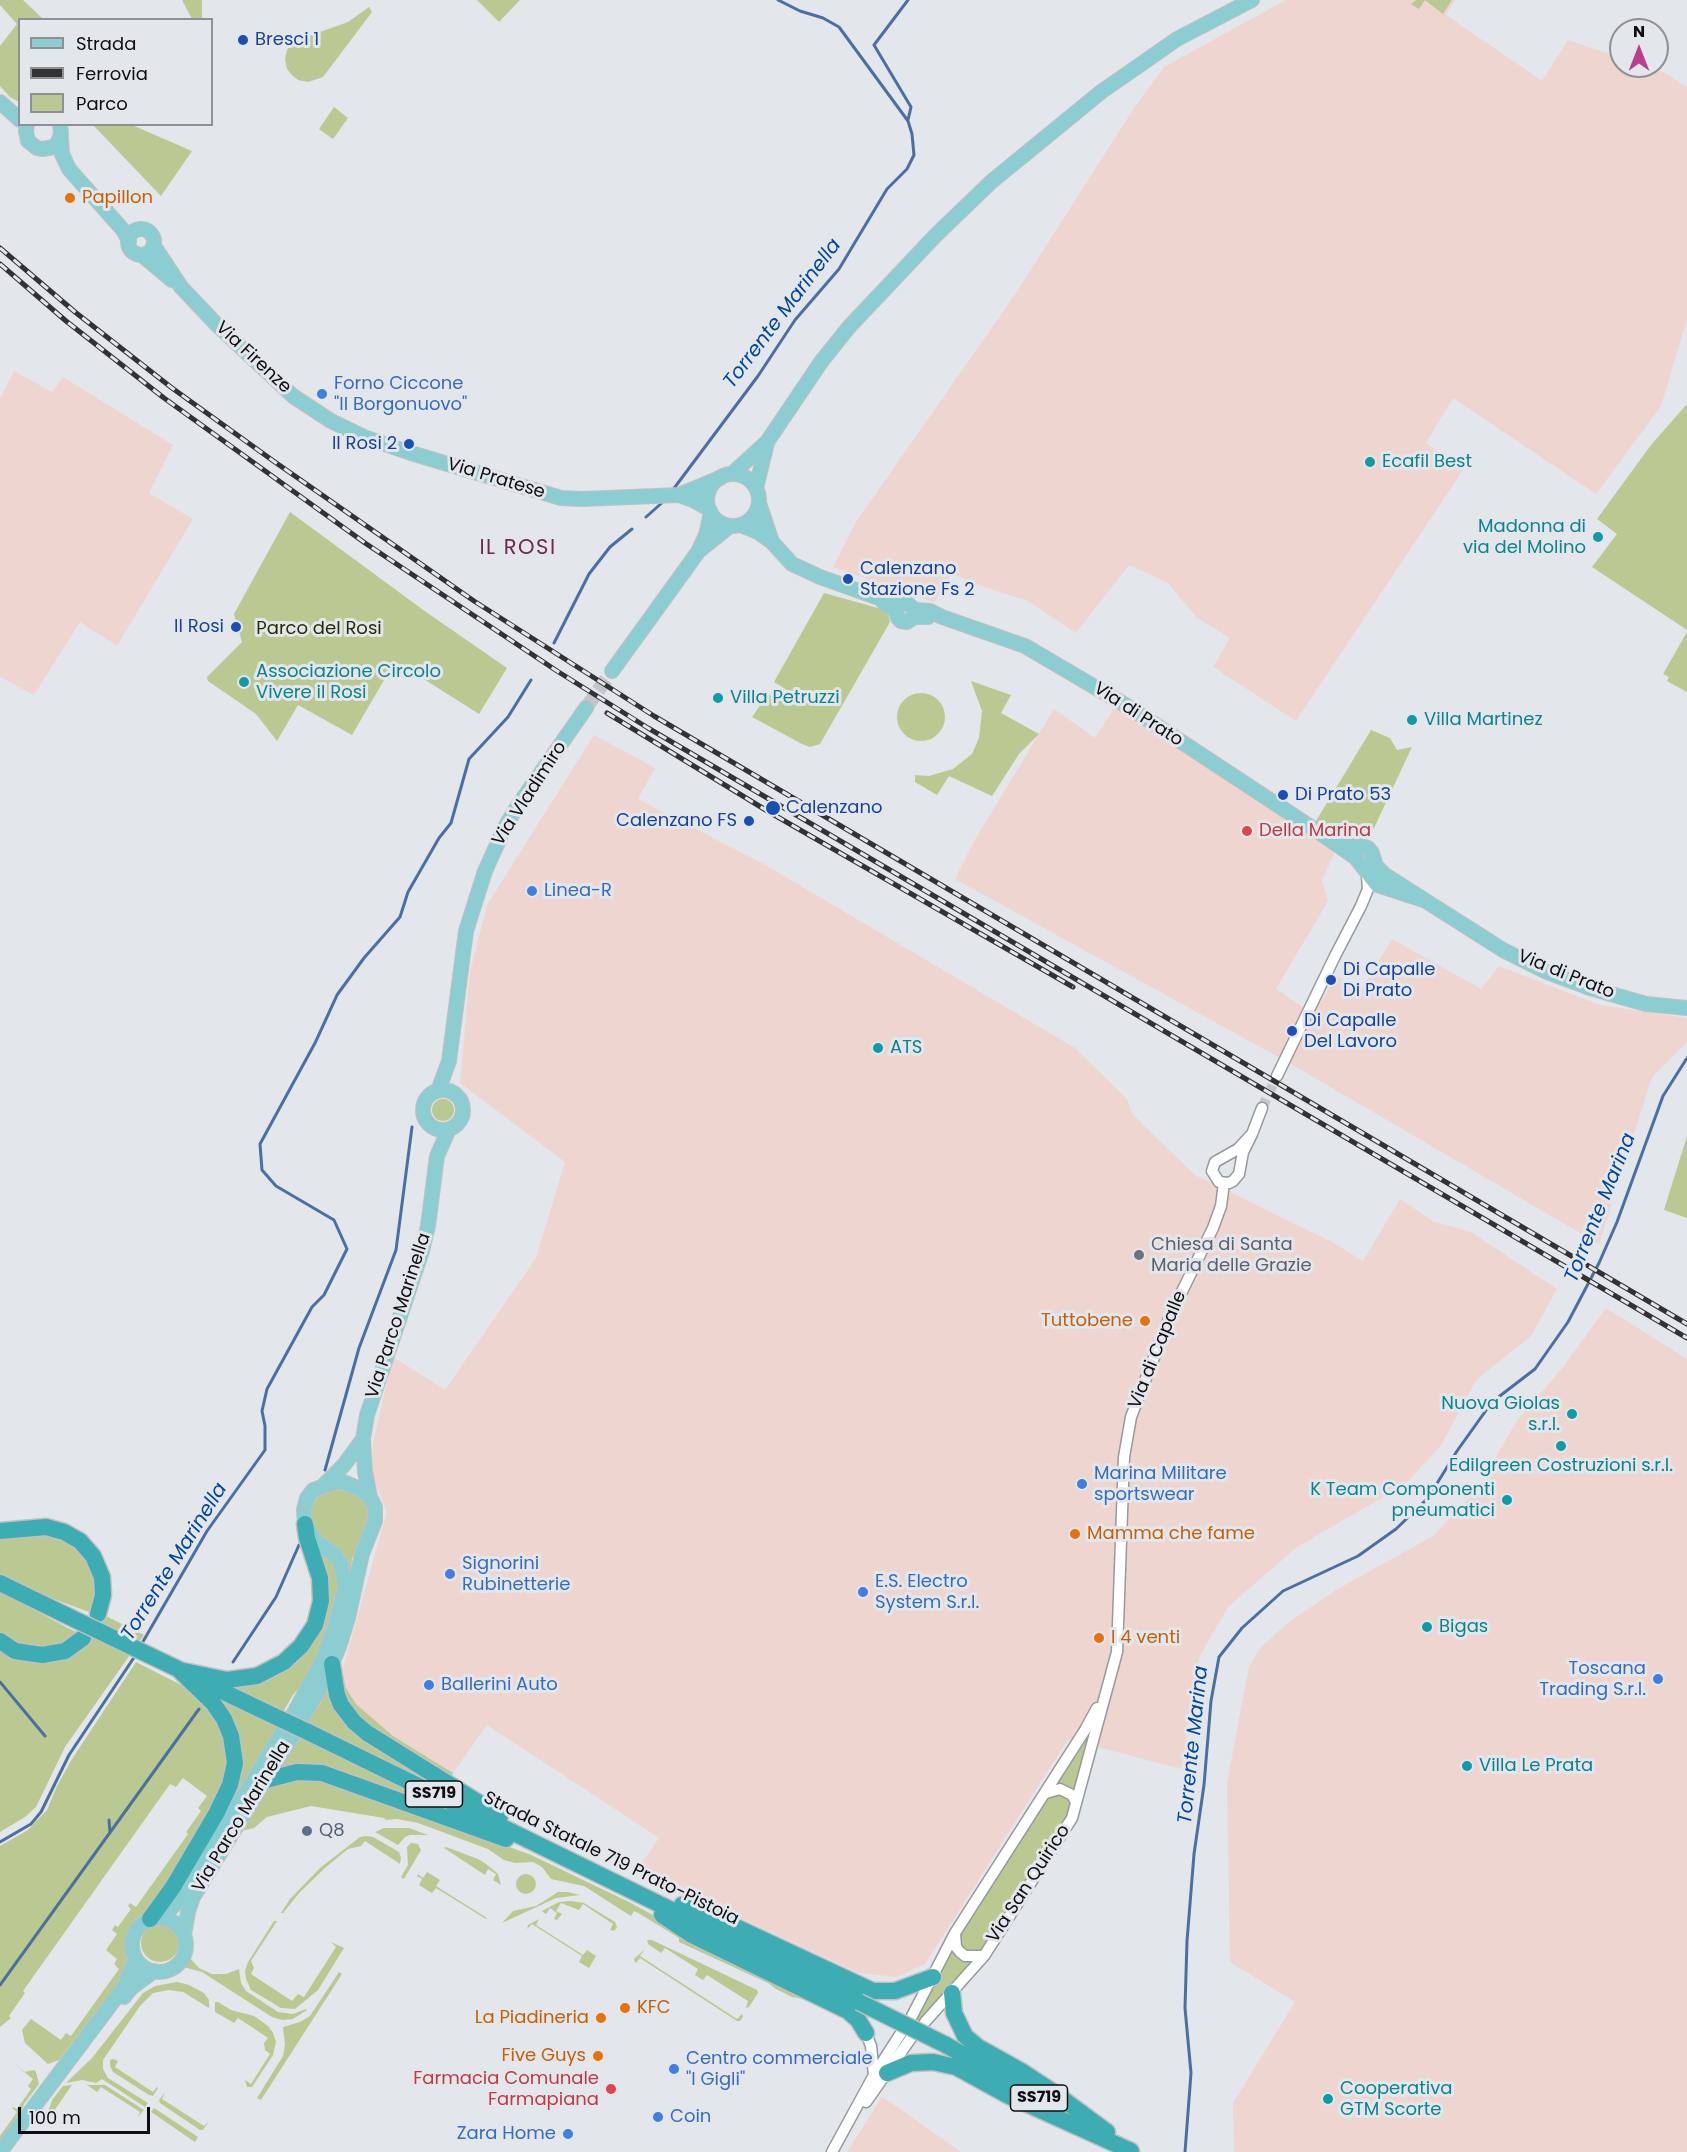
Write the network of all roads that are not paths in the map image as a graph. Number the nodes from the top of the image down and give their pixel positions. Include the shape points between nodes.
1 (1252, 0) edge
2 (0, 101) edge
3 (18, 107) edge
4 (18, 119) edge
5 (24, 126) edge
6 (60, 131) edge
7 (37, 148) junction
8 (69, 169) junction
9 (106, 211) junction
10 (140, 230) junction
11 (129, 241) junction
12 (154, 246) junction
13 (142, 255) junction
14 (181, 287) junction
15 (331, 421) joint
16 (767, 442) junction
17 (726, 476) junction
18 (756, 488) junction
19 (673, 495) junction
20 (759, 503) junction
21 (710, 511) junction
22 (736, 526) junction
23 (772, 542) junction
24 (698, 552) junction
25 (612, 671) tunnel mouth
26 (586, 708) tunnel mouth
27 (1357, 853) junction
28 (1367, 876) junction
29 (1384, 881) junction
30 (1362, 906) junction
31 (1687, 1008) edge
32 (450, 1061) junction
33 (1277, 1076) tunnel mouth
34 (438, 1091) junction
35 (455, 1095) junction
36 (1262, 1108) tunnel mouth
37 (429, 1124) junction
38 (449, 1129) junction
39 (1252, 1134) junction
40 (437, 1156) junction
41 (1225, 1156) junction
42 (1239, 1167) junction
43 (1224, 1183) junction
44 (1131, 1417) joint
45 (363, 1438) junction
46 (323, 1485) junction
47 (370, 1497) junction
48 (305, 1524) junction
49 (0, 1531) edge
50 (0, 1583) edge
51 (98, 1614) dead end
52 (82, 1630) junction
53 (0, 1641) edge
54 (332, 1664) junction
55 (178, 1669) junction
56 (1105, 1692) junction
57 (296, 1726) junction
58 (266, 1780) junction
59 (1046, 1793) junction
60 (1076, 1802) junction
61 (561, 1856) junction
62 (611, 1881) junction
63 (156, 1919) junction
64 (955, 1933) junction
65 (184, 1935) junction
66 (984, 1956) junction
67 (136, 1959) junction
68 (154, 1971) junction
69 (933, 1977) junction
70 (951, 1993) junction
71 (912, 2016) dead end
72 (925, 2022) dead end
73 (866, 2033) joint
74 (906, 2035) dead end
75 (880, 2074) junction
76 (1132, 2151) edge
77 (0, 2152) edge
78 (9, 2152) edge
79 (832, 2152) edge

1 - 16 main road via 1177,39 1101,92 991,182 842,336
2 - 3 main road, Via Firenze
2 - 4 main road, Via Firenze
5 - 7 main road, Via Firenze via 28,141
6 - 7 main road, Via Firenze via 54,147
6 - 8 main road, Via Firenze via 62,154
7 - 8 main road, Via Firenze
8 - 9 main road, Via Firenze
9 - 10 main road, Via Firenze
9 - 11 main road, Via Firenze
10 - 11 main road
10 - 12 main road, Via Firenze via 151,234
11 - 13 main road, Via Firenze via 132,250
12 - 13 main road
12 - 14 main road, Via Firenze
13 - 14 main road, Via Firenze
14 - 15 main road, Via Firenze via 292,396
15 - 19 main road, Via Pratese via 411,453 561,498
16 - 17 main road
16 - 18 main road
17 - 18 main road via 743,476
17 - 19 main road
17 - 21 main road via 709,491
18 - 20 main road, Via di Prato
19 - 21 main road, Via di Prato via 693,500
20 - 22 main road via 755,514
20 - 23 main road, Via di Prato
21 - 22 main road, Via di Prato via 723,524
21 - 24 main road
22 - 23 main road, Via di Prato via 758,532
22 - 24 main road
23 - 27 main road, Via di Prato via 784,557 803,570 907,610 930,612 1014,642 1043,656
24 - 25 main road
26 - 32 main road, Via Vladimiro via 517,807 485,871 466,931
27 - 28 main road, Via di Prato
27 - 29 main road, Via di Prato via 1364,846 1370,849
28 - 29 main road, Via di Prato via 1377,885
28 - 30 street via 1368,889
29 - 30 street
29 - 31 main road, Via di Prato via 1547,972 1646,1004
30 - 33 street
32 - 34 main road, Via Vladimiro
32 - 35 main road, Via Vladimiro
34 - 35 main road
34 - 37 main road via 425,1102 423,1114
35 - 38 main road via 462,1112 457,1124
36 - 39 street
37 - 38 main road via 438,1130
37 - 40 main road, Via Parco Marinella
38 - 40 main road, Via Parco Marinella
39 - 41 street
39 - 42 street
40 - 45 main road, Via Parco Marinella via 426,1234 379,1376
41 - 42 street via 1233,1158
41 - 43 street, Via di Capalle via 1215,1162 1212,1171
42 - 43 street via 1236,1179
43 - 44 street, Via di Capalle via 1213,1228 1170,1316
44 - 56 street, Via San Quirico via 1124,1457 1117,1652
45 - 46 main road via 344,1465
45 - 47 main road, Via Parco Marinella via 364,1472
46 - 47 main road via 350,1484
46 - 48 main road via 312,1490 307,1498
47 - 54 main road, Via Parco Marinella via 375,1521
48 - 55 highway via 320,1578 321,1601 315,1625 301,1646 284,1662 257,1676 227,1680
48 - 57 main road, Via Parco Marinella via 315,1540 341,1564 345,1587 335,1627
49 - 51 highway via 46,1527 81,1541 102,1577
50 - 52 highway, Strada Statale 719 Prato-Pistoia / SS719
52 - 53 highway via 65,1651 42,1655 15,1651
52 - 55 highway, Strada Statale 719 Prato-Pistoia / SS719, bridge
54 - 57 main road, Via Parco Marinella
54 - 61 highway via 337,1695 354,1722
55 - 57 highway, Strada Statale 719 Prato-Pistoia / SS719, bridge
55 - 63 highway via 224,1719 235,1763 216,1814
56 - 59 street, Via San Quirico
56 - 60 street, Via San Quirico
57 - 58 main road, Via Parco Marinella
57 - 61 highway, Strada Statale 719 Prato-Pistoia / SS719
57 - 63 main road, Via Parco Marinella via 181,1898
58 - 61 highway via 297,1772 322,1773
58 - 65 main road, Via Parco Marinella via 193,1897
59 - 60 street via 1060,1789
59 - 64 street, Via San Quirico
60 - 66 street, Via San Quirico via 1072,1818
61 - 62 highway, Strada Statale 719 Prato-Pistoia / SS719
62 - 69 highway via 708,1914 873,1991 895,1991
62 - 73 highway via 692,1935 848,2011
62 - 76 highway, Strada Statale 719 Prato-Pistoia / SS719, bridge via 946,2045
63 - 65 main road via 176,1924
63 - 67 main road, Via Parco Marinella via 139,1926 132,1946
64 - 66 street via 954,1940 965,1956
64 - 69 street, Via San Quirico
65 - 68 main road, Via Parco Marinella via 185,1951 179,1962 168,1970
66 - 70 street, Via San Quirico
67 - 68 main road
67 - 77 main road, Via Parco Marinella via 124,1986
68 - 78 main road, Via Parco Marinella via 130,1988
69 - 71 street, Via San Quirico
70 - 72 street, Via San Quirico
70 - 76 highway via 954,2013 965,2036 1053,2092
73 - 75 street
74 - 75 street
75 - 76 highway via 911,2063 956,2067 1006,2095
75 - 79 street

